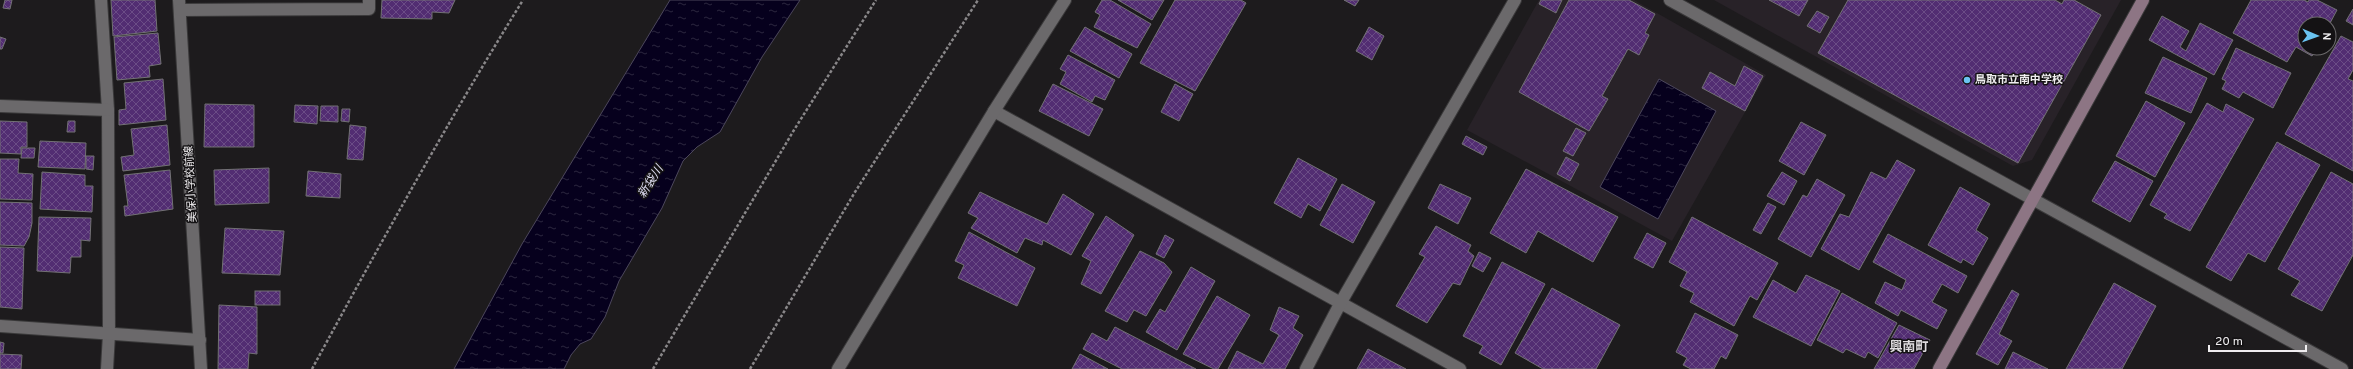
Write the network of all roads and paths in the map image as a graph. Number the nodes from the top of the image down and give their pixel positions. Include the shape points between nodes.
1 (102, 0) edge
2 (369, 0) edge
3 (523, 0) edge
4 (876, 0) edge
5 (978, 0) edge
6 (1065, 0) edge
7 (1515, 0) edge
8 (1670, 0) edge
9 (2143, 0) edge
10 (179, 5) edge
11 (0, 106) edge
12 (108, 110) junction
13 (994, 111) junction
14 (2033, 200) junction
15 (1341, 302) junction
16 (0, 326) edge
17 (109, 334) junction
18 (200, 340) junction
19 (107, 369) edge
20 (201, 369) edge
21 (312, 369) edge
22 (653, 369) edge
23 (750, 369) edge
24 (838, 369) edge
25 (1306, 369) edge
26 (1460, 369) edge
27 (1939, 369) edge
28 (2342, 369) edge

1 - 12 street
2 - 10 street via 369,9
3 - 21 path via 394,220
4 - 22 path via 794,130
5 - 23 path via 855,192
6 - 13 street
7 - 15 street
8 - 14 street
9 - 14 street
10 - 18 street, 美保小学校前線
11 - 12 street
12 - 17 street
13 - 15 street
13 - 24 street
14 - 27 street
14 - 28 street
15 - 25 street
15 - 26 street
16 - 17 street
17 - 18 street
17 - 19 street
18 - 20 street, 美保小学校前線

